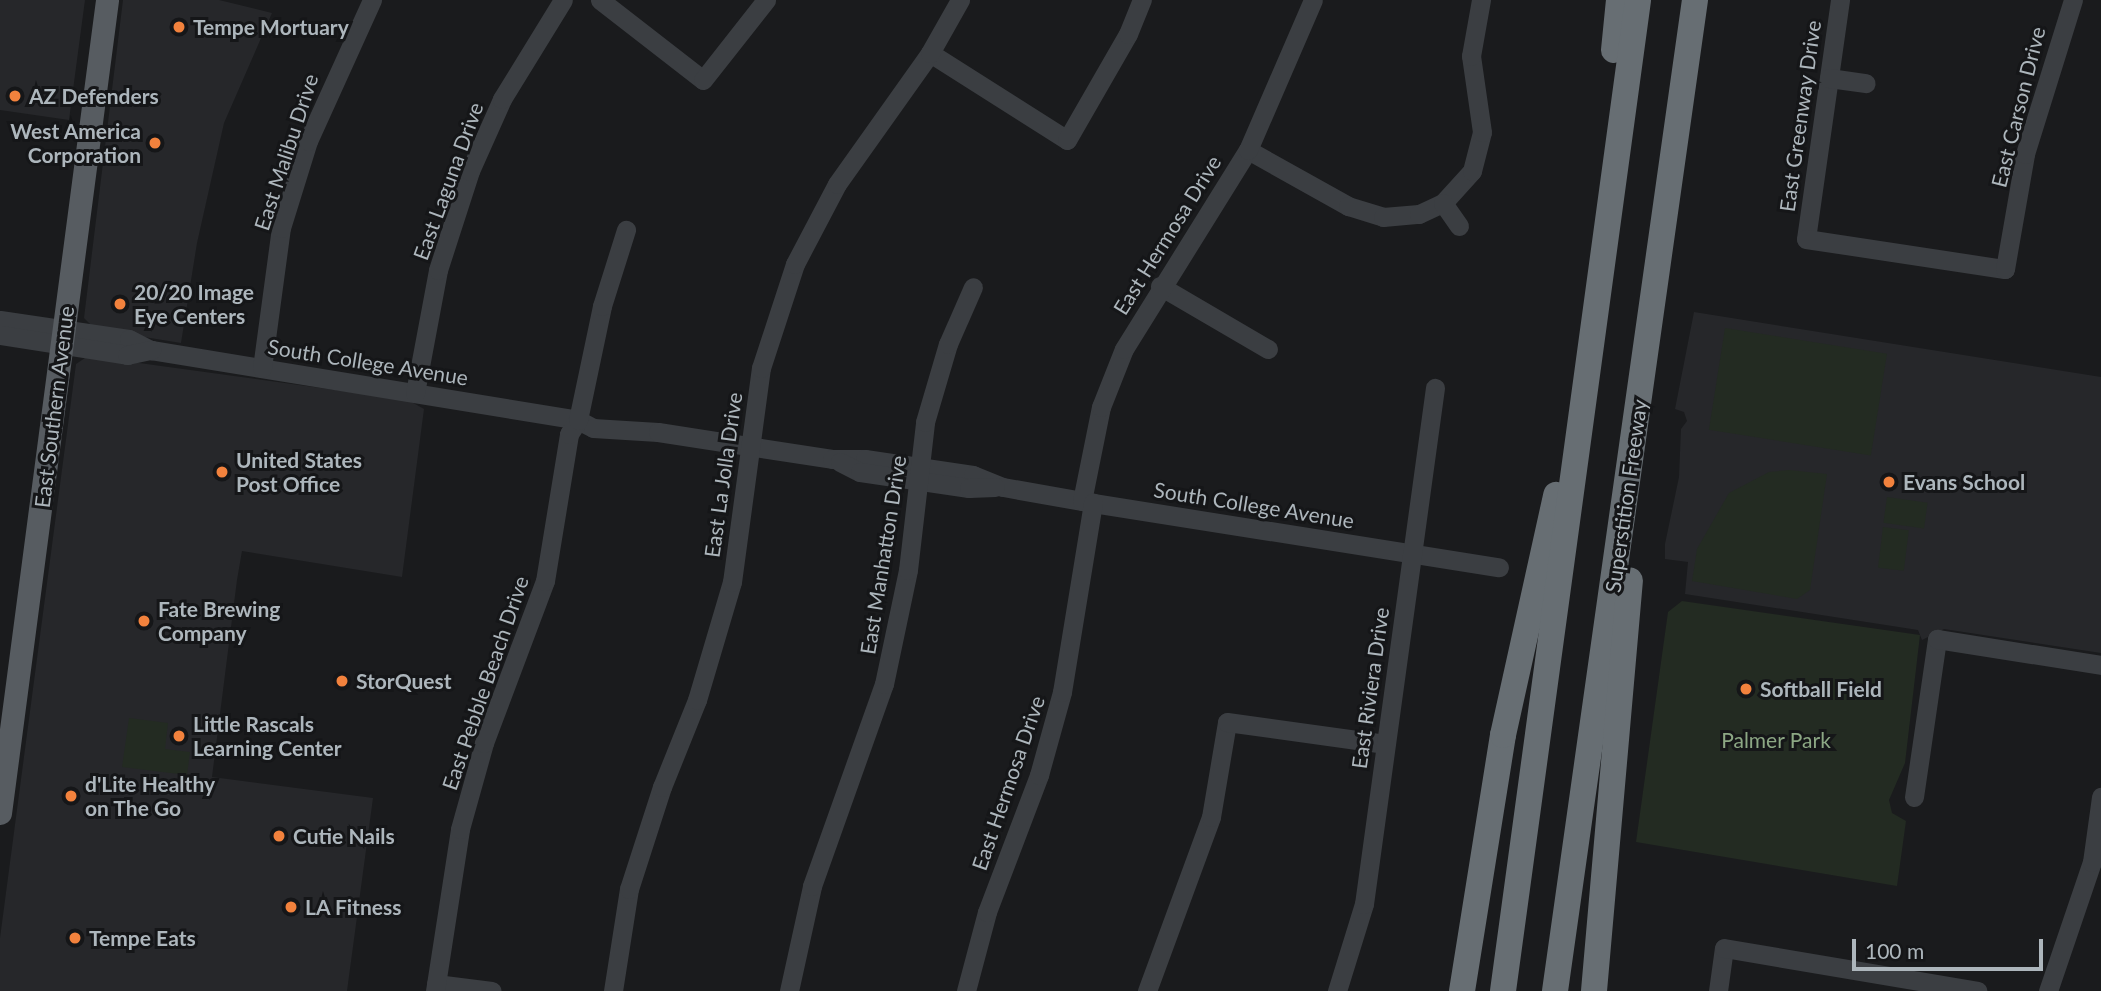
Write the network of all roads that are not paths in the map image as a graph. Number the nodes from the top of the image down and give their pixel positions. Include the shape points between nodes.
1 (107, 0) edge
2 (372, 0) edge
3 (563, 0) edge
4 (600, 0) edge
5 (766, 0) edge
6 (960, 0) edge
7 (1142, 0) edge
8 (1313, 0) edge
9 (1480, 0) edge
10 (1619, 0) edge
11 (1638, 0) edge
12 (1695, 0) edge
13 (1706, 0) edge
14 (1840, 0) edge
15 (2073, 0) edge
16 (930, 53) junction
17 (1829, 78) junction
18 (1866, 83) dead end
19 (1678, 127) junction
20 (1248, 150) junction
21 (1618, 153) junction
22 (1443, 203) junction
23 (1459, 226) dead end
24 (626, 230) dead end
25 (1806, 239) joint
26 (1160, 286) junction
27 (973, 287) dead end
28 (0, 320) edge
29 (0, 335) edge
30 (63, 337) junction
31 (1648, 340) junction
32 (1268, 349) dead end
33 (262, 368) junction
34 (1588, 368) junction
35 (1434, 388) dead end
36 (415, 393) junction
37 (578, 420) junction
38 (750, 447) junction
39 (920, 474) junction
40 (1087, 502) junction
41 (1412, 554) junction
42 (1499, 567) dead end
43 (2101, 665) edge
44 (1385, 744) junction
45 (1914, 797) dead end
46 (2101, 797) edge
47 (0, 813) edge
48 (435, 987) edge
49 (492, 991) edge
50 (613, 991) edge
51 (789, 991) edge
52 (966, 991) edge
53 (1147, 991) edge
54 (1337, 991) edge
55 (1462, 991) edge
56 (1503, 991) edge
57 (1555, 991) edge
58 (1594, 991) edge
59 (1718, 991) edge
60 (1977, 991) edge
61 (2048, 991) edge

1 - 30 main road, East Southern Avenue
2 - 33 street, East Malibu Drive via 313,130 281,228
3 - 36 street, East Laguna Drive via 502,99 470,171 438,270
4 - 5 street via 703,80
6 - 16 street, East La Jolla Drive
7 - 16 street via 1128,34 1067,140
8 - 20 street, East Hermosa Drive
9 - 22 street via 1471,56 1482,132 1472,171
10 - 21 highway via 1614,48
11 - 21 highway
12 - 19 highway, Superstition Freeway
13 - 19 highway
14 - 17 street, East Greenway Drive
15 - 25 street, East Carson Drive via 2025,154 2005,269
16 - 38 street, East La Jolla Drive via 837,184 795,264 761,368
17 - 18 street
17 - 25 street, East Greenway Drive
19 - 31 highway, Superstition Freeway
20 - 22 street via 1348,206 1383,217 1419,214
20 - 26 street, East Hermosa Drive
21 - 34 highway
22 - 23 street
24 - 37 street, East Pebble Beach Drive via 601,306
26 - 32 street
26 - 40 street, East Hermosa Drive via 1124,349 1101,407
27 - 39 street, East Manhatton Drive via 948,344 925,422
28 - 30 street, South College Avenue
29 - 30 street, South College Avenue
30 - 33 street, South College Avenue via 127,355 151,350
30 - 47 main road, East Southern Avenue
31 - 57 highway, Superstition Freeway
31 - 58 highway
33 - 36 street, South College Avenue
34 - 55 highway via 1529,604 1488,816
34 - 56 highway
35 - 41 street, East Riviera Drive
36 - 37 street, South College Avenue
37 - 38 street, South College Avenue via 608,417 658,432
37 - 48 street, East Pebble Beach Drive via 569,434 552,547 535,616 484,743 460,829
38 - 39 street, South College Avenue via 832,459 860,472
38 - 50 street, East La Jolla Drive via 732,582 697,700 629,889
39 - 40 street, South College Avenue via 969,488 1003,487
39 - 51 street, East Manhatton Drive via 908,570 884,684 812,886
40 - 41 street, South College Avenue
40 - 52 street, East Hermosa Drive via 1062,692 1039,775 984,922
41 - 42 street, South College Avenue
41 - 44 street, East Riviera Drive
43 - 45 street via 1937,639
44 - 53 street via 1227,722 1211,817
44 - 54 street, East Riviera Drive via 1364,904
46 - 61 street via 2092,862
48 - 49 street
59 - 60 street via 1724,948

